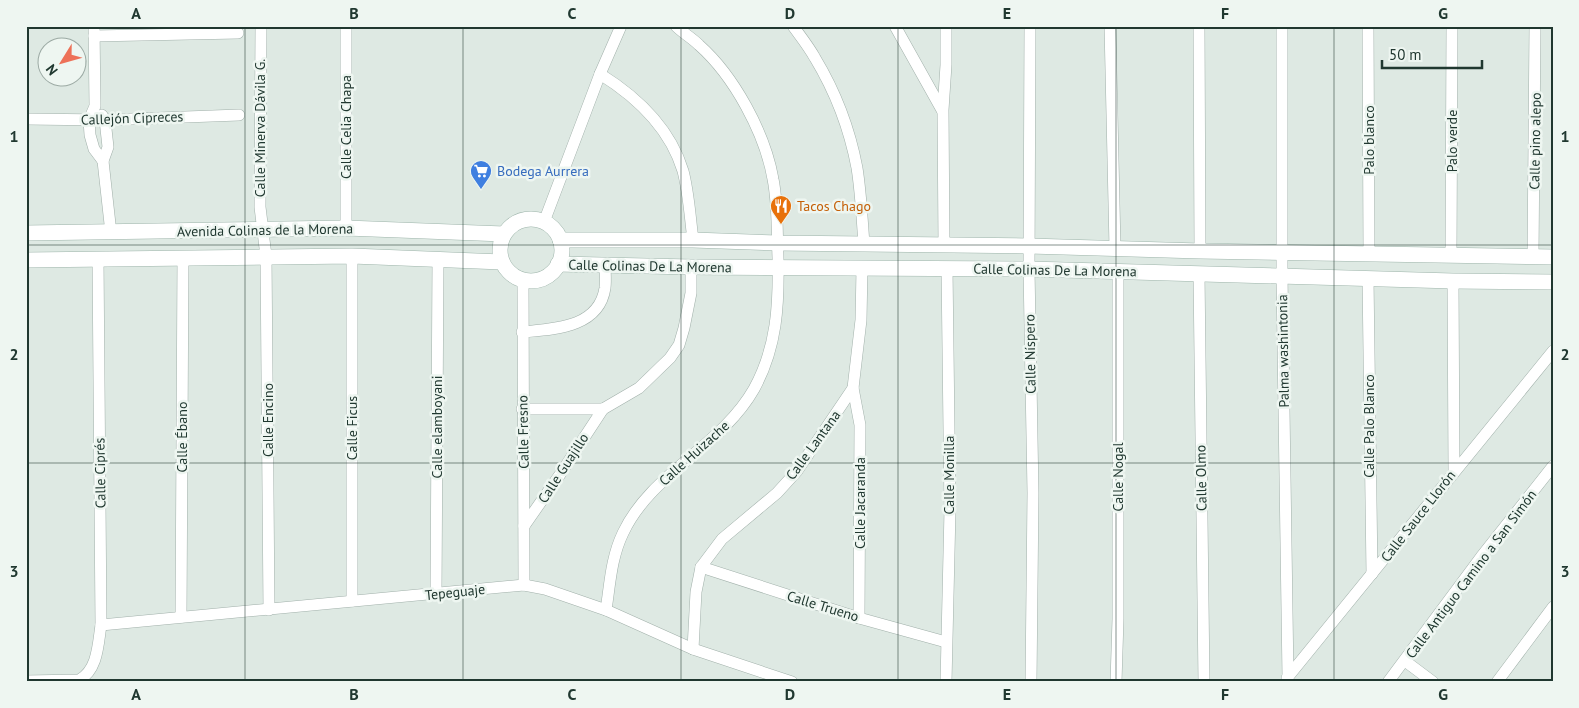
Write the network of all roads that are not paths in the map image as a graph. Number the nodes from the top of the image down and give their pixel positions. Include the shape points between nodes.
1 (261, 26) edge
2 (346, 26) edge
3 (621, 26) edge
4 (676, 26) edge
5 (793, 26) edge
6 (895, 26) edge
7 (946, 26) edge
8 (1030, 26) edge
9 (1110, 26) edge
10 (1199, 26) edge
11 (1282, 26) edge
12 (1368, 26) edge
13 (1452, 26) edge
14 (1535, 26) edge
15 (94, 31) edge
16 (238, 33) dead end
17 (600, 74) junction
18 (95, 106) junction
19 (943, 110) junction
20 (239, 114) dead end
21 (26, 119) edge
22 (89, 120) junction
23 (105, 120) junction
24 (103, 161) junction
25 (544, 222) junction
26 (346, 228) junction
27 (263, 230) junction
28 (111, 233) junction
29 (26, 234) edge
30 (504, 234) junction
31 (560, 240) junction
32 (693, 240) junction
33 (777, 243) junction
34 (864, 244) junction
35 (944, 245) junction
36 (1029, 246) junction
37 (1115, 248) junction
38 (1200, 251) junction
39 (1282, 253) junction
40 (1369, 254) junction
41 (266, 256) junction
42 (352, 256) junction
43 (1451, 256) junction
44 (1534, 256) junction
45 (183, 257) junction
46 (1553, 257) edge
47 (98, 258) junction
48 (26, 260) edge
49 (438, 260) junction
50 (502, 262) junction
51 (558, 264) junction
52 (605, 264) junction
53 (691, 267) junction
54 (778, 267) junction
55 (862, 268) junction
56 (947, 268) junction
57 (1029, 269) junction
58 (1118, 271) junction
59 (1199, 274) junction
60 (1282, 276) junction
61 (1368, 278) junction
62 (523, 280) junction
63 (1453, 281) junction
64 (1553, 282) edge
65 (522, 332) junction
66 (1553, 350) edge
67 (853, 388) junction
68 (522, 409) junction
69 (602, 410) junction
70 (1553, 466) edge
71 (1454, 470) junction
72 (524, 526) junction
73 (701, 567) junction
74 (1372, 574) junction
75 (524, 585) junction
76 (436, 594) junction
77 (352, 601) junction
78 (1553, 607) edge
79 (269, 610) junction
80 (606, 610) junction
81 (181, 617) junction
82 (859, 618) junction
83 (101, 625) junction
84 (946, 642) junction
85 (693, 649) junction
86 (1405, 661) junction
87 (1286, 679) edge
88 (26, 681) edge
89 (792, 682) edge
90 (946, 682) edge
91 (1031, 682) edge
92 (1116, 682) edge
93 (1204, 682) edge
94 (1388, 682) edge
95 (1433, 682) edge
96 (1497, 682) edge

1 - 27 street, Calle Minerva Dávila G. via 260,207
2 - 26 street, Calle Celia Chapa
3 - 17 street
4 - 33 street, Calle Huizache via 720,68 755,124 773,178
5 - 34 street via 815,58 847,130 857,167
6 - 19 street
7 - 19 street
8 - 36 street, Calle Níspero
9 - 37 street
10 - 38 street
11 - 39 street, Palma washintonia
12 - 40 street, Palo blanco
13 - 43 street, Palo verde
14 - 44 street, Calle pino alepo
15 - 16 street
15 - 18 street
17 - 25 street
17 - 32 street via 638,101 672,145 688,195
18 - 22 street
18 - 23 street
19 - 35 street
20 - 23 street, Callejón Cipreces
21 - 22 street, Callejón Cipreces
22 - 23 street, Callejón Cipreces
22 - 24 street via 94,149
23 - 24 street via 108,147
24 - 28 street
25 - 30 street via 526,219 517,222
25 - 31 street via 551,226
26 - 27 street, Avenida Colinas de la Morena
26 - 30 street, Avenida Colinas de la Morena
27 - 28 street, Avenida Colinas de la Morena
27 - 41 street, Calle Encino
28 - 29 street, Avenida Colinas de la Morena
30 - 50 street via 500,243
31 - 32 street, Calle Colinas De La Morena
31 - 51 street
32 - 33 street, Calle Colinas De La Morena
33 - 34 street, Calle Colinas De La Morena
33 - 54 street, Calle Huizache
34 - 35 street, Calle Colinas De La Morena
35 - 36 street, Calle Colinas De La Morena
36 - 37 street, Calle Colinas De La Morena
36 - 57 street, Calle Níspero
37 - 38 street, Calle Colinas De La Morena
38 - 39 street, Calle Colinas De La Morena
39 - 40 street, Calle Colinas De La Morena
39 - 60 street, Palma washintonia
40 - 43 street, Calle Colinas De La Morena
41 - 42 street, Avenida Colinas de la Morena
41 - 45 street, Avenida Colinas de la Morena
41 - 79 street, Calle Encino
42 - 49 street, Avenida Colinas de la Morena
42 - 77 street, Calle Ficus
43 - 44 street, Calle Colinas De La Morena
44 - 46 street, Calle Colinas De La Morena
45 - 47 street, Avenida Colinas de la Morena
45 - 81 street, Calle Ébano
47 - 48 street, Avenida Colinas de la Morena
47 - 83 street, Calle Ciprés
49 - 50 street, Avenida Colinas de la Morena
49 - 76 street, Calle elamboyani
50 - 62 street via 507,270
51 - 52 street, Calle Colinas De La Morena
51 - 62 street via 547,276
52 - 53 street, Calle Colinas De La Morena
52 - 65 street via 602,299 592,313 567,327
53 - 54 street, Calle Colinas De La Morena
53 - 69 street, Calle Guajillo via 691,293 679,345 639,388
54 - 55 street, Calle Colinas De La Morena
54 - 80 street, Calle Huizache via 776,325 754,389 714,438 638,507 613,560
55 - 56 street, Calle Colinas De La Morena
55 - 67 street, Calle Lantana via 861,320
56 - 57 street, Calle Colinas De La Morena
56 - 84 street, Calle Monilla via 950,510
57 - 58 street, Calle Colinas De La Morena
57 - 91 street, Calle Níspero via 1033,493
58 - 59 street, Calle Colinas De La Morena
58 - 92 street, Calle Nogal
59 - 60 street, Calle Colinas De La Morena
59 - 93 street, Calle Olmo
60 - 61 street, Calle Colinas De La Morena
60 - 87 street, Palma washintonia
61 - 63 street, Calle Colinas De La Morena
61 - 74 street, Calle Palo Blanco
62 - 65 street, Calle Fresno
63 - 64 street, Calle Colinas De La Morena
63 - 71 street
65 - 68 street, Calle Fresno
66 - 71 street, Calle Sauce Llorón
67 - 73 street, Calle Lantana via 797,471 777,493 722,539
67 - 82 street, Calle Jacaranda via 860,425
68 - 69 street, Calle Guajillo
68 - 72 street, Calle Fresno
69 - 72 street, Calle Guajillo
70 - 86 street, Calle Antiguo Camino a San Simón
71 - 74 street, Calle Sauce Llorón
72 - 75 street, Calle Fresno
73 - 82 street, Calle Trueno
73 - 85 street, Calle Lantana via 696,592
74 - 87 street, Calle Sauce Llorón
75 - 76 street, Tepeguaje
75 - 80 street, Tepeguaje
76 - 77 street, Tepeguaje
77 - 79 street, Tepeguaje
78 - 96 street
79 - 81 street, Tepeguaje
80 - 85 street, Tepeguaje
81 - 83 street, Tepeguaje
82 - 84 street, Calle Trueno
83 - 88 street, Calle Ciprés via 90,672 79,680
84 - 90 street, Calle Monilla
85 - 89 street, Tepeguaje
86 - 94 street, Calle Antiguo Camino a San Simón
86 - 95 street

